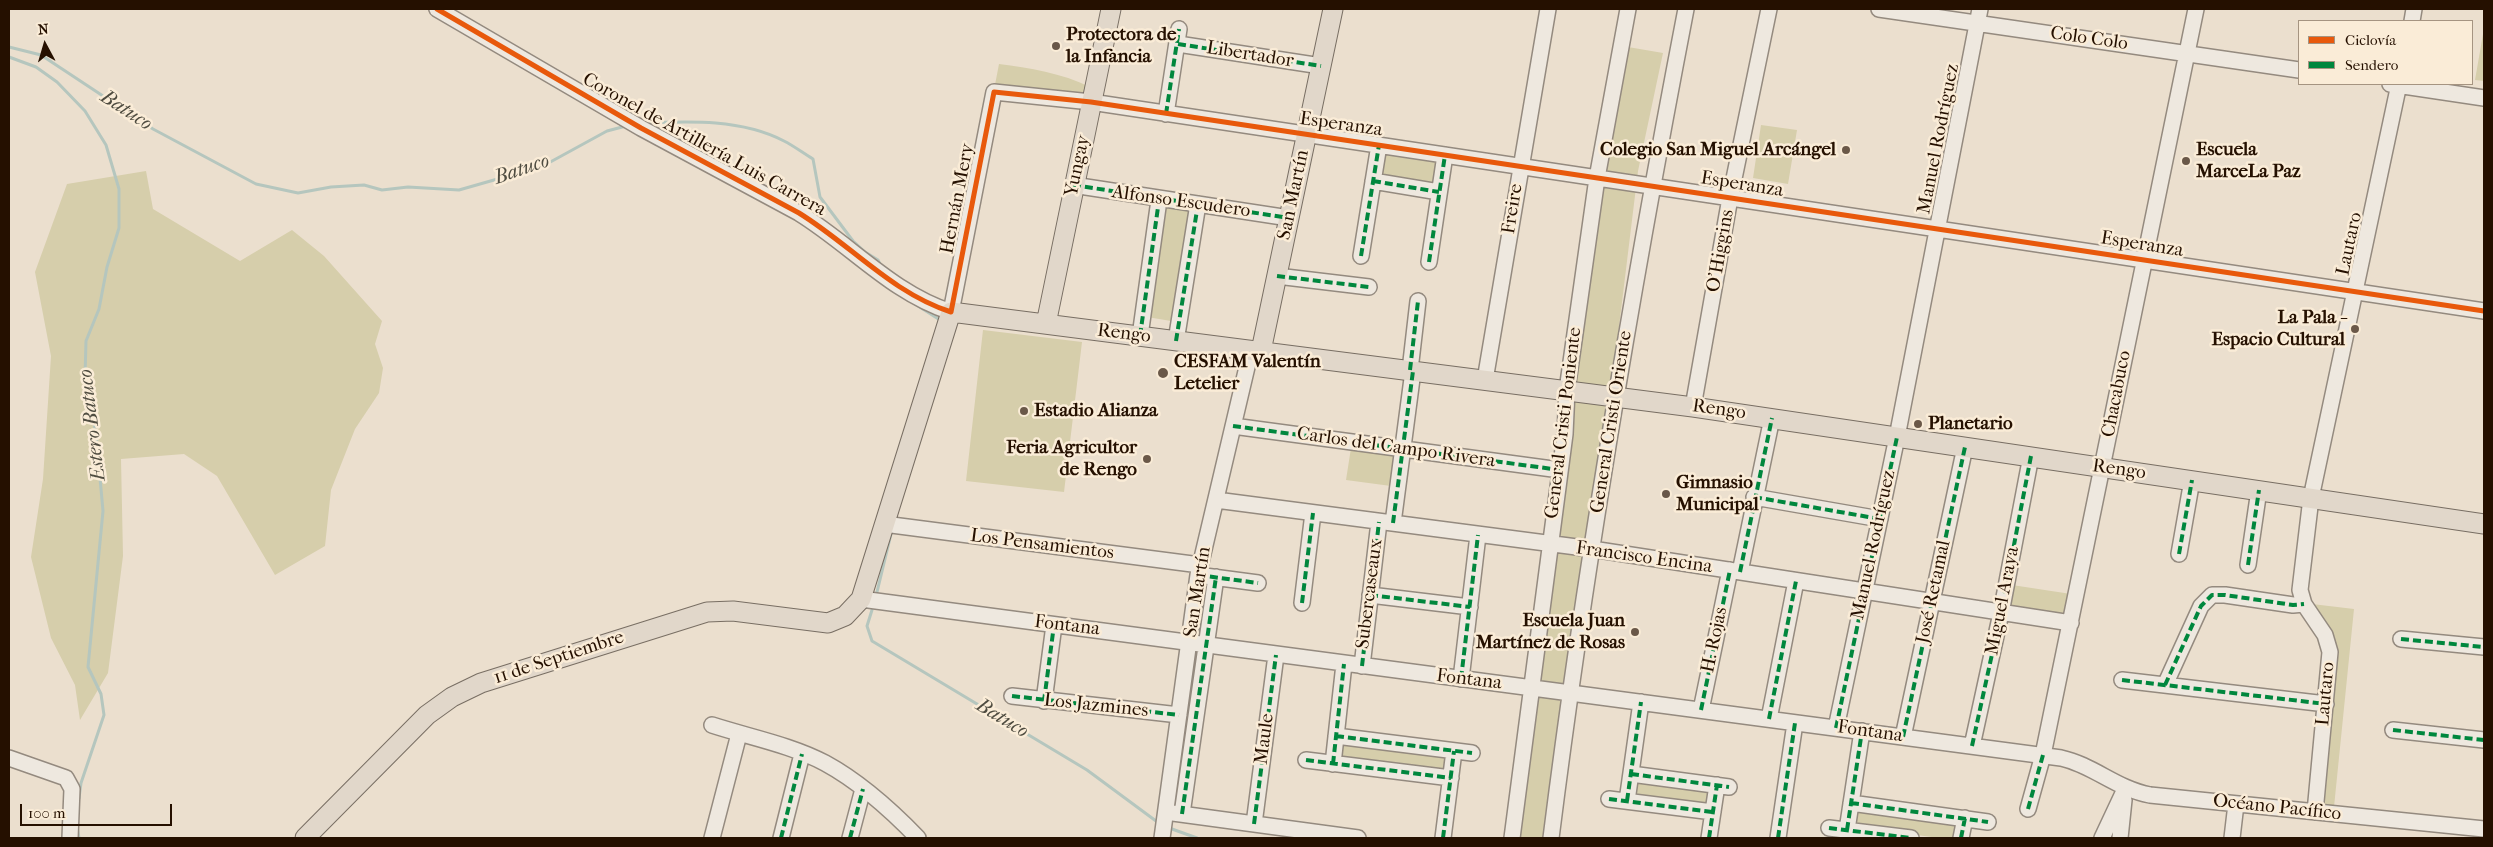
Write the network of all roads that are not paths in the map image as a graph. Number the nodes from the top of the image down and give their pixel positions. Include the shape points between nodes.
1 (437, 9) edge
2 (1111, 9) edge
3 (1333, 9) edge
4 (1548, 9) edge
5 (1628, 9) edge
6 (1686, 9) edge
7 (1769, 9) edge
8 (1878, 9) edge
9 (2196, 9) edge
10 (1979, 16) edge
11 (2187, 53) junction
12 (1321, 66) junction
13 (2298, 70) edge
14 (2396, 85) edge
15 (2402, 85) edge
16 (994, 92) joint
17 (2484, 98) edge
18 (1091, 102) junction
19 (1166, 114) junction
20 (1307, 135) junction
21 (1378, 145) junction
22 (1445, 155) junction
23 (1520, 166) junction
24 (1597, 178) junction
25 (1373, 181) junction
26 (1073, 186) junction
27 (1652, 186) junction
28 (1439, 192) junction
29 (1730, 198) junction
30 (1159, 200) junction
31 (1198, 204) junction
32 (1289, 218) junction
33 (1937, 229) junction
34 (1361, 256) dead end
35 (2144, 260) junction
36 (1429, 262) dead end
37 (1277, 276) junction
38 (1369, 287) dead end
39 (2355, 292) junction
40 (1418, 301) dead end
41 (2484, 311) edge
42 (951, 312) junction
43 (1046, 324) junction
44 (1140, 336) junction
45 (1176, 341) junction
46 (1256, 351) junction
47 (1412, 370) junction
48 (1485, 380) junction
49 (1567, 390) junction
50 (1615, 397) junction
51 (1693, 407) junction
52 (1772, 418) junction
53 (1233, 426) junction
54 (1897, 437) junction
55 (1965, 447) junction
56 (1403, 449) junction
57 (2031, 456) junction
58 (2102, 467) junction
59 (1560, 470) junction
60 (2192, 480) junction
61 (2259, 490) junction
62 (1754, 497) junction
63 (2311, 498) junction
64 (1216, 500) junction
65 (1313, 513) junction
66 (1880, 519) junction
67 (1386, 523) junction
68 (884, 524) junction
69 (2484, 524) edge
70 (1478, 535) junction
71 (1549, 544) junction
72 (1592, 550) junction
73 (2179, 554) dead end
74 (2248, 565) dead end
75 (1199, 570) junction
76 (1735, 571) junction
77 (1216, 577) junction
78 (1796, 581) junction
79 (1258, 583) dead end
80 (1864, 591) junction
81 (1370, 595) junction
82 (860, 599) junction
83 (1932, 602) junction
84 (1302, 603) dead end
85 (2304, 604) junction
86 (1470, 607) junction
87 (2001, 613) junction
88 (2071, 623) junction
89 (1054, 625) junction
90 (2401, 639) dead end
91 (1190, 642) junction
92 (1205, 645) junction
93 (2484, 647) edge
94 (1276, 655) junction
95 (1344, 664) junction
96 (1362, 666) junction
97 (1461, 679) junction
98 (2122, 680) dead end
99 (2165, 685) junction
100 (1532, 688) junction
101 (1570, 692) junction
102 (1012, 696) dead end
103 (1044, 701) junction
104 (1641, 702) junction
105 (2326, 704) junction
106 (1701, 710) junction
107 (1179, 715) junction
108 (1769, 719) junction
109 (1795, 722) junction
110 (712, 726) dead end
111 (1836, 728) junction
112 (2393, 730) dead end
113 (1862, 732) junction
114 (740, 734) junction
115 (1336, 736) junction
116 (1903, 737) junction
117 (2484, 740) edge
118 (1972, 746) junction
119 (1454, 751) junction
120 (1472, 753) dead end
121 (802, 754) junction
122 (2043, 755) junction
123 (9, 758) edge
124 (1306, 760) dead end
125 (2076, 762) joint
126 (1333, 764) junction
127 (1631, 774) junction
128 (1451, 778) junction
129 (863, 789) junction
130 (2125, 789) junction
131 (1609, 799) dead end
132 (1628, 801) junction
133 (1851, 803) junction
134 (2236, 804) junction
135 (2028, 809) dead end
136 (1166, 812) junction
137 (1713, 812) junction
138 (2315, 812) junction
139 (1182, 814) junction
140 (1965, 818) junction
141 (1988, 822) dead end
142 (1254, 824) junction
143 (1829, 828) dead end
144 (2484, 829) edge
145 (1848, 830) junction
146 (70, 838) edge
147 (305, 838) edge
148 (712, 838) edge
149 (781, 838) edge
150 (850, 838) edge
151 (918, 838) edge
152 (1162, 838) edge
153 (1358, 838) edge
154 (1443, 838) edge
155 (1512, 838) edge
156 (1551, 838) edge
157 (1709, 838) edge
158 (1778, 838) edge
159 (1911, 838) edge
160 (1961, 838) edge
161 (2102, 838) edge
162 (2120, 838) edge
163 (2232, 838) edge

1 - 42 street, Coronel de Artillería Luis Carrera via 641,128 807,218 901,290
2 - 18 main road, Yungay
3 - 12 main road, San Martín
4 - 23 street, Freire
5 - 24 street, General Cristi Poniente
6 - 27 street, General Cristi Oriente
7 - 29 street, O'Higgins
8 - 10 street, Colo Colo
9 - 11 street, Chacabuco
10 - 11 street, Colo Colo
10 - 33 street, Manuel Rodríguez
11 - 13 street, Colo Colo
11 - 35 street, Chacabuco
12 - 19 street, Libertador via 1179,36
12 - 20 main road, San Martín
14 - 39 street, Lautaro
15 - 17 street
16 - 18 street, Esperanza
16 - 42 street, Hernán Mery
18 - 19 street, Esperanza
18 - 26 main road, Yungay
19 - 20 street, Esperanza
20 - 21 street, Esperanza
20 - 32 main road, San Martín
21 - 22 street, Esperanza
21 - 25 street
22 - 23 street, Esperanza
22 - 28 street
23 - 24 street, Esperanza
23 - 48 street, Freire
24 - 27 street, Esperanza
24 - 49 street, General Cristi Poniente
25 - 28 street
25 - 34 street
26 - 30 street, Alfonso Escudero
26 - 43 main road, Yungay
27 - 29 street, Esperanza
27 - 50 street, General Cristi Oriente
28 - 36 street
29 - 33 street, Esperanza
29 - 51 street, O'Higgins
30 - 31 street, Alfonso Escudero
30 - 44 street
31 - 32 street, Alfonso Escudero
31 - 45 street
32 - 37 main road, San Martín
33 - 35 street, Esperanza
33 - 54 street, Manuel Rodríguez
35 - 39 street, Esperanza
35 - 58 street, Chacabuco
37 - 38 street
37 - 46 main road, San Martín
39 - 41 street, Esperanza
39 - 63 street, Lautaro
40 - 47 street, Subercaseaux
42 - 43 main road, Rengo
42 - 68 main road, Hernán Mery
43 - 44 main road, Rengo
44 - 45 main road, Rengo
45 - 46 main road, Rengo
46 - 47 main road, Rengo
46 - 53 street, San Martín
47 - 48 main road, Rengo
47 - 56 street, Subercaseaux
48 - 49 main road, Rengo
49 - 50 main road, Rengo
49 - 59 street, General Cristi Poniente
50 - 51 main road, Rengo
50 - 72 street, General Cristi Oriente
51 - 52 main road, Rengo
52 - 54 main road, Rengo
52 - 62 street, H. Rojas
53 - 56 street, Carlos del Campo Rivera
53 - 64 street, San Martín
54 - 55 main road, Rengo
54 - 66 street, Manuel Rodríguez
55 - 57 main road, Rengo
55 - 83 street, José Retamal
56 - 59 street, Carlos del Campo Rivera
56 - 67 street, Subercaseaux
57 - 58 main road, Rengo
57 - 87 street, Miguel Araya
58 - 60 main road, Rengo
58 - 88 street, Chacabuco
59 - 71 street, General Cristi Poniente
60 - 61 main road, Rengo
60 - 73 street
61 - 63 main road, Rengo
61 - 74 street
62 - 66 street
62 - 76 street, H. Rojas
63 - 69 main road, Rengo
63 - 85 street, Lautaro via 2301,581
64 - 65 street, Francisco Encina
64 - 75 street, San Martín
65 - 67 street, Francisco Encina
65 - 84 street
66 - 80 street, Manuel Rodríguez
67 - 70 street, Francisco Encina
67 - 81 street, Subercaseaux
68 - 75 street, Los Pensamientos
68 - 82 main road, Hernán Mery
70 - 71 street, Francisco Encina
70 - 86 street
71 - 72 street, Francisco Encina
71 - 100 street, General Cristi Poniente
72 - 76 street, Francisco Encina
72 - 101 street, General Cristi Oriente
75 - 77 street, Los Pensamientos
75 - 91 street, San Martín
76 - 78 street, Francisco Encina
76 - 106 street, H. Rojas
77 - 79 street, Los Pensamientos
77 - 92 street, San Martín
78 - 80 street, Francisco Encina
78 - 108 street
80 - 83 street, Francisco Encina
80 - 111 street, Manuel Rodríguez
81 - 86 street
81 - 96 street, Subercaseaux
82 - 89 street, Fontana
82 - 147 main road, 11 de Septiembre via 845,616 828,623 733,610 707,612 481,683 452,697 427,715
83 - 87 street, Francisco Encina
83 - 116 street, José Retamal
85 - 99 street via 2212,595 2201,606
85 - 105 street, Lautaro via 2325,635 2330,652
86 - 97 street
87 - 88 street, Francisco Encina
87 - 118 street, Miguel Araya
88 - 122 street, Chacabuco
89 - 91 street, Fontana
89 - 103 street
90 - 93 street
91 - 92 street, Fontana
91 - 107 street, San Martín
92 - 94 street, Fontana
92 - 139 street, San Martín
94 - 95 street, Fontana
94 - 142 street, Maule
95 - 96 street, Fontana
95 - 115 street
96 - 97 street, Fontana
97 - 100 street, Fontana
98 - 99 street
99 - 105 street
100 - 101 street, Fontana
100 - 155 street, General Cristi Poniente
101 - 104 street, Fontana
101 - 156 street, General Cristi Oriente
102 - 103 street, Los Jazmines
103 - 107 street, Los Jazmines
104 - 106 street, Fontana
104 - 127 street
105 - 138 street, Lautaro
106 - 108 street, Fontana
107 - 136 street, San Martín
108 - 109 street, Fontana
109 - 111 street, Fontana
109 - 158 street
110 - 114 street
111 - 113 street, Fontana
112 - 117 street
113 - 116 street, Fontana
113 - 133 street
114 - 121 street
114 - 148 street
115 - 119 street
115 - 126 street
116 - 118 street, Fontana
118 - 122 street, Fontana
119 - 120 street
119 - 128 street
121 - 129 street via 825,764
121 - 149 street
122 - 125 street, Fontana
122 - 135 street, Chacabuco
123 - 146 street via 66,778 72,789
124 - 126 street
125 - 130 street, Océano Pacífico
126 - 128 street
127 - 132 street
127 - 137 street via 1723,786
128 - 154 street
129 - 150 street
129 - 151 street
130 - 134 street, Océano Pacífico
130 - 161 street
130 - 162 street
131 - 132 street
132 - 137 street
133 - 140 street
133 - 145 street
134 - 138 street, Océano Pacífico
134 - 163 street
136 - 139 street
136 - 152 street, San Martín
137 - 157 street
138 - 144 street, Océano Pacífico
139 - 142 street
140 - 141 street
140 - 160 street
142 - 153 street
143 - 145 street
145 - 159 street

